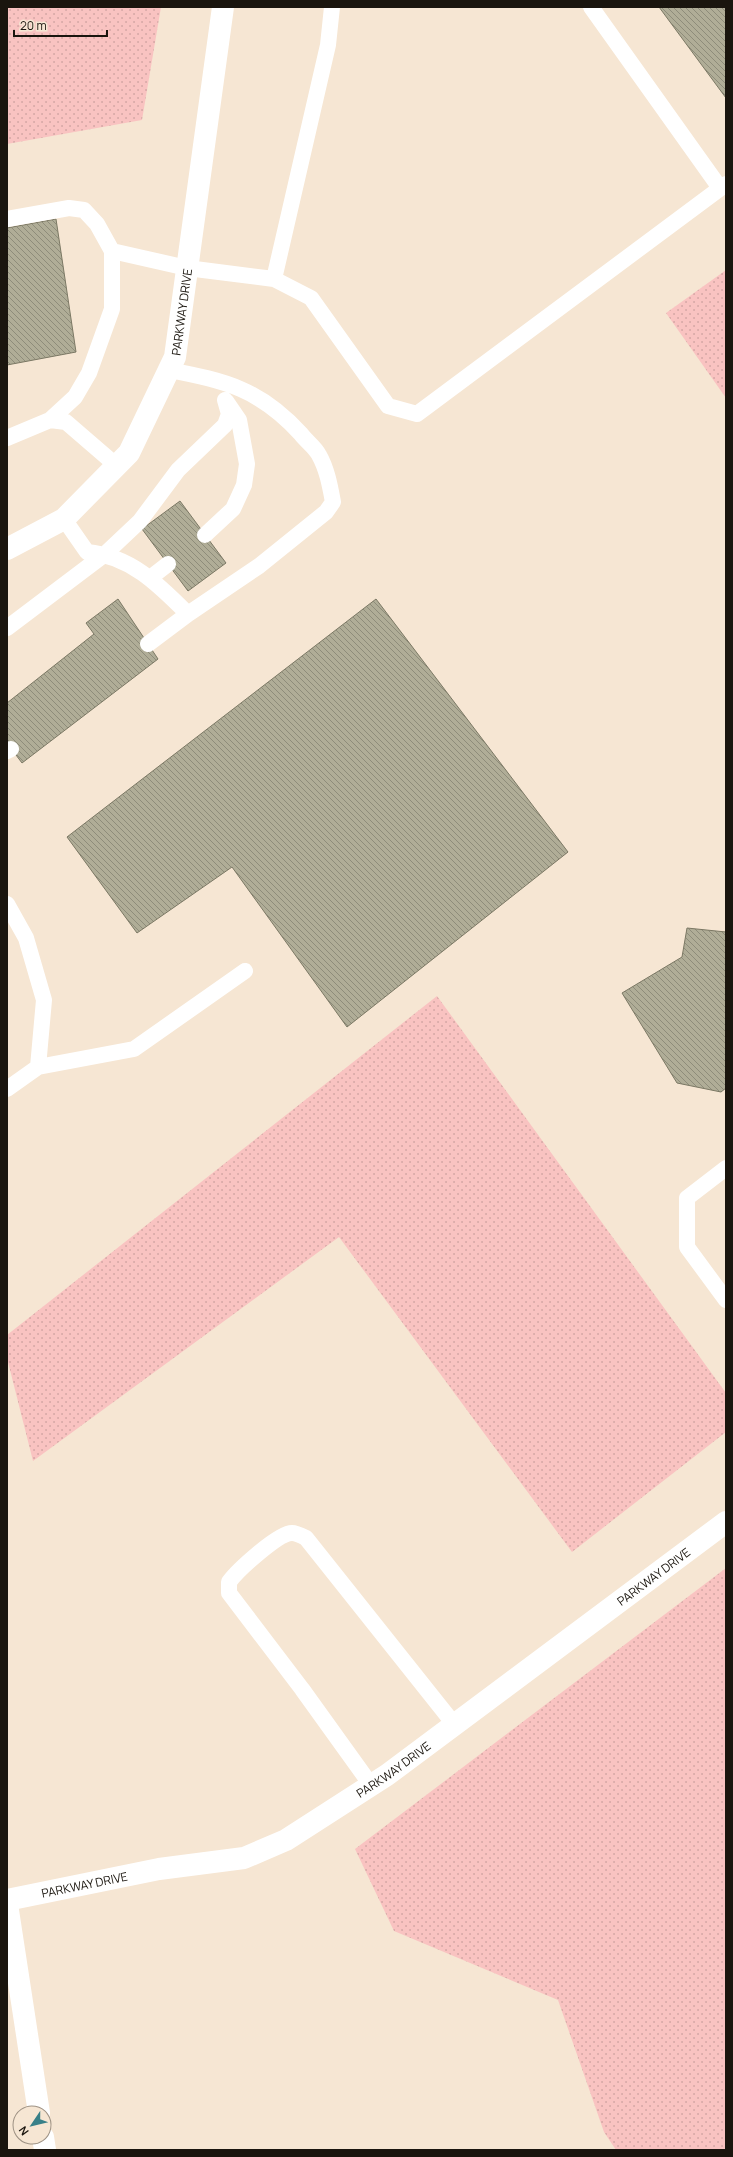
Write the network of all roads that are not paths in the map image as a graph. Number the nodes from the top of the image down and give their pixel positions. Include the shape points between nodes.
1 (223, 7) edge
2 (332, 7) edge
3 (591, 7) edge
4 (723, 186) edge
5 (7, 219) edge
6 (112, 250) junction
7 (187, 268) junction
8 (274, 279) junction
9 (169, 370) junction
10 (214, 378) junction
11 (225, 400) junction
12 (50, 420) junction
13 (7, 438) edge
14 (117, 466) junction
15 (64, 519) junction
16 (205, 535) dead end
17 (7, 549) edge
18 (105, 554) junction
19 (168, 564) dead end
20 (150, 578) junction
21 (188, 614) junction
22 (7, 628) edge
23 (148, 644) dead end
24 (7, 904) edge
25 (245, 972) dead end
26 (38, 1067) junction
27 (7, 1089) edge
28 (726, 1168) edge
29 (726, 1300) edge
30 (726, 1522) edge
31 (454, 1724) junction
32 (371, 1785) junction
33 (7, 1900) edge
34 (7, 1904) edge
35 (38, 2105) edge

1 - 7 street, PARKWAY DRIVE
2 - 8 lane via 328,45
3 - 4 lane
4 - 8 lane via 417,414 388,406 311,298
5 - 6 lane via 69,208 84,210 97,224
6 - 7 lane
6 - 12 lane via 112,309 89,373 75,397
7 - 8 lane
7 - 9 street, PARKWAY DRIVE via 175,356
9 - 10 lane
9 - 14 street, PARKWAY DRIVE via 129,453
10 - 11 lane
10 - 21 lane via 260,397 287,418 319,454 328,476 333,502 326,512 259,566
11 - 16 lane via 239,420 247,464 244,485 233,509
11 - 18 lane via 229,414 225,425 178,470 140,521
12 - 13 lane
12 - 14 lane via 66,422
14 - 15 street, PARKWAY DRIVE
15 - 17 street, PARKWAY DRIVE
15 - 18 lane via 87,552
18 - 20 lane via 140,570
18 - 22 lane
19 - 20 lane
20 - 21 lane
21 - 23 lane
24 - 26 lane via 26,938 44,1000
25 - 26 lane via 134,1049
26 - 27 lane
28 - 29 lane via 687,1198 687,1246
30 - 31 street, PARKWAY DRIVE
31 - 32 street, PARKWAY DRIVE
31 - 32 lane via 306,1538 291,1533 280,1537 235,1574 229,1582 230,1593
32 - 33 street, PARKWAY DRIVE via 286,1840 244,1858 160,1869
34 - 35 street

